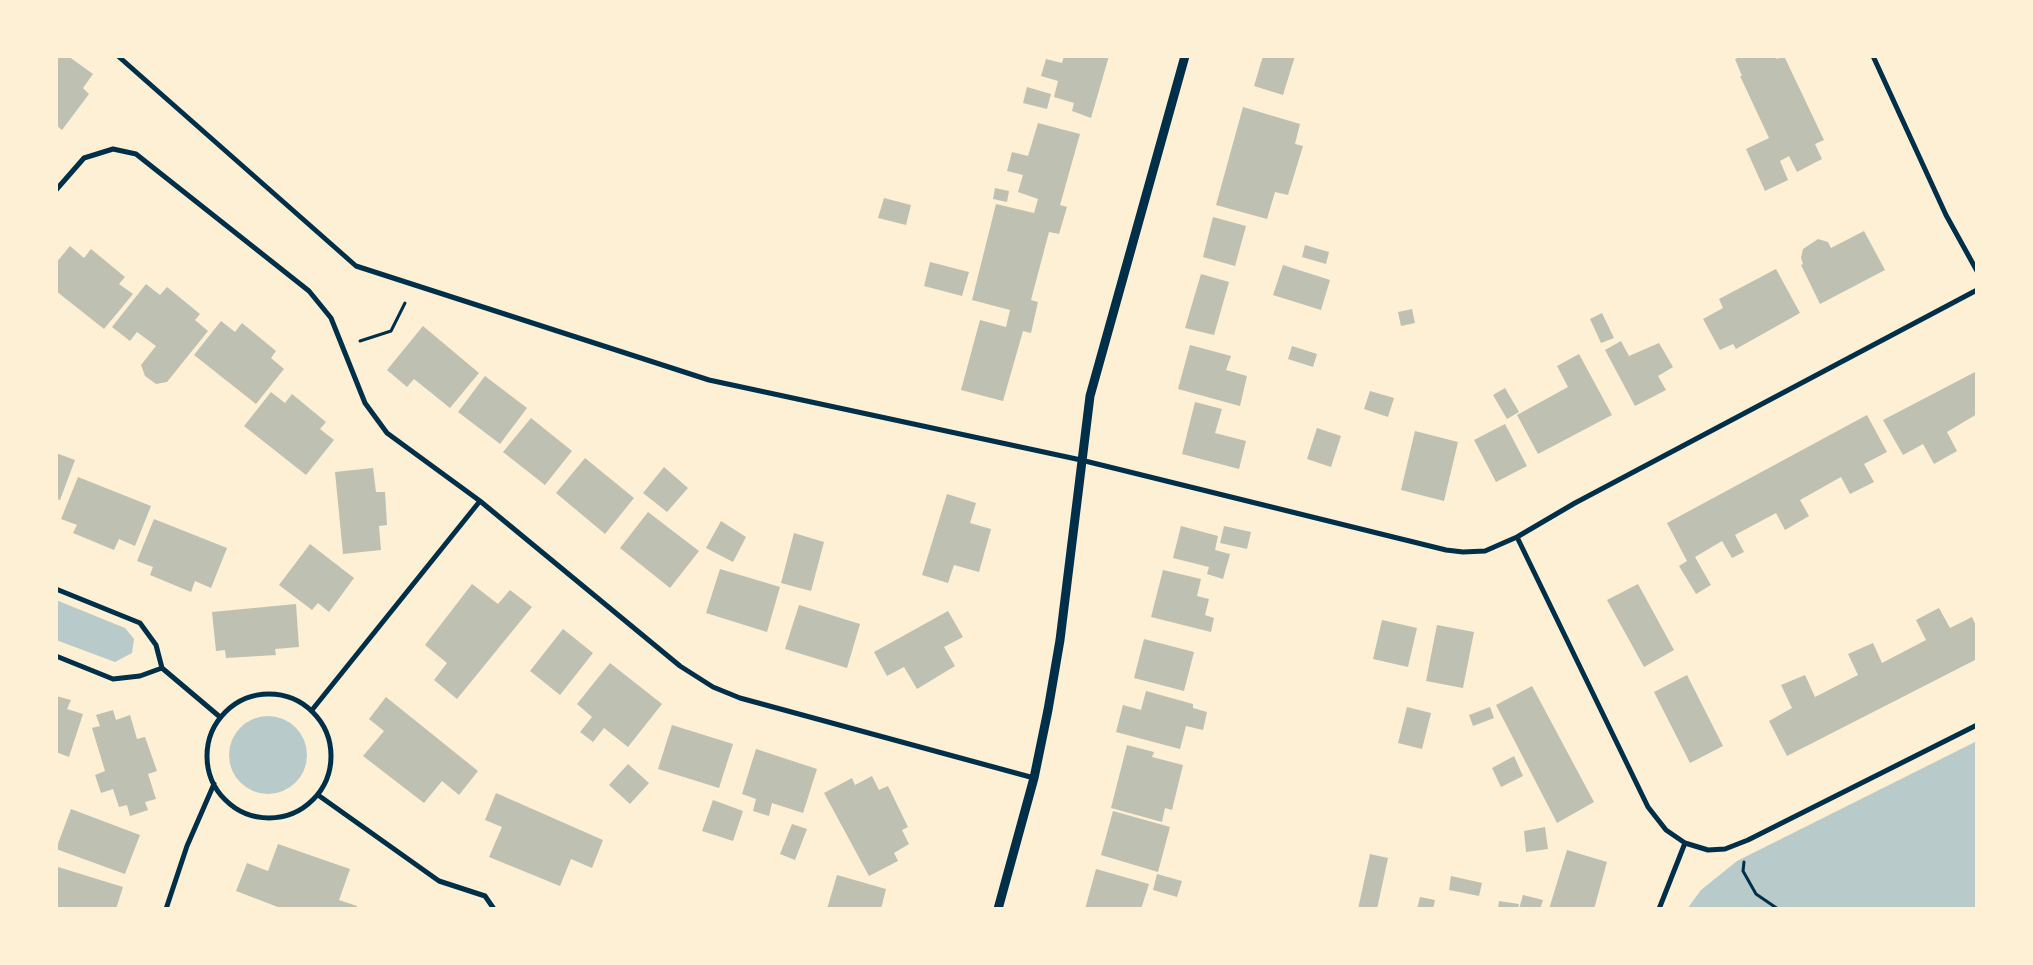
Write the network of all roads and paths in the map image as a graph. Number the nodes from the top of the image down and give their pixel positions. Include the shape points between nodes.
1 (118, 56) edge
2 (1185, 56) edge
3 (1873, 56) edge
4 (56, 190) edge
5 (1977, 271) edge
6 (414, 284) junction
7 (1977, 290) edge
8 (342, 347) junction
9 (1081, 460) junction
10 (480, 502) junction
11 (1517, 537) junction
12 (56, 589) edge
13 (56, 656) edge
14 (162, 668) junction
15 (312, 710) junction
16 (220, 717) junction
17 (1977, 724) edge
18 (1034, 778) junction
19 (214, 784) junction
20 (318, 795) junction
21 (1685, 843) junction
22 (1743, 871) dead end
23 (166, 909) edge
24 (494, 909) edge
25 (998, 909) edge
26 (1659, 909) edge
27 (1778, 909) edge

1 - 6 street via 356,266
2 - 9 street via 1090,396
3 - 5 street via 1946,215
4 - 8 street via 84,158 112,149 136,154 309,291 331,318
6 - 8 path via 391,332
6 - 9 street via 709,380
7 - 11 street via 1575,503
8 - 10 street via 365,403 387,433
9 - 11 street via 1446,550 1485,551
9 - 18 street via 1060,640
10 - 15 street
10 - 18 street via 680,666 713,687 740,698
11 - 21 street via 1648,807 1666,830
12 - 14 street via 140,623 156,644
13 - 14 street via 113,679 140,676
14 - 16 street
15 - 16 street via 285,695 263,694 242,700
15 - 20 street via 325,727 331,748 328,776
16 - 19 street via 210,736 207,763
17 - 21 street via 1748,840 1725,849 1708,850
18 - 25 street
19 - 20 street via 234,808 253,817 275,818 296,812
19 - 23 street via 187,846
20 - 24 street via 439,881 485,896
21 - 26 street
22 - 27 path via 1756,894

